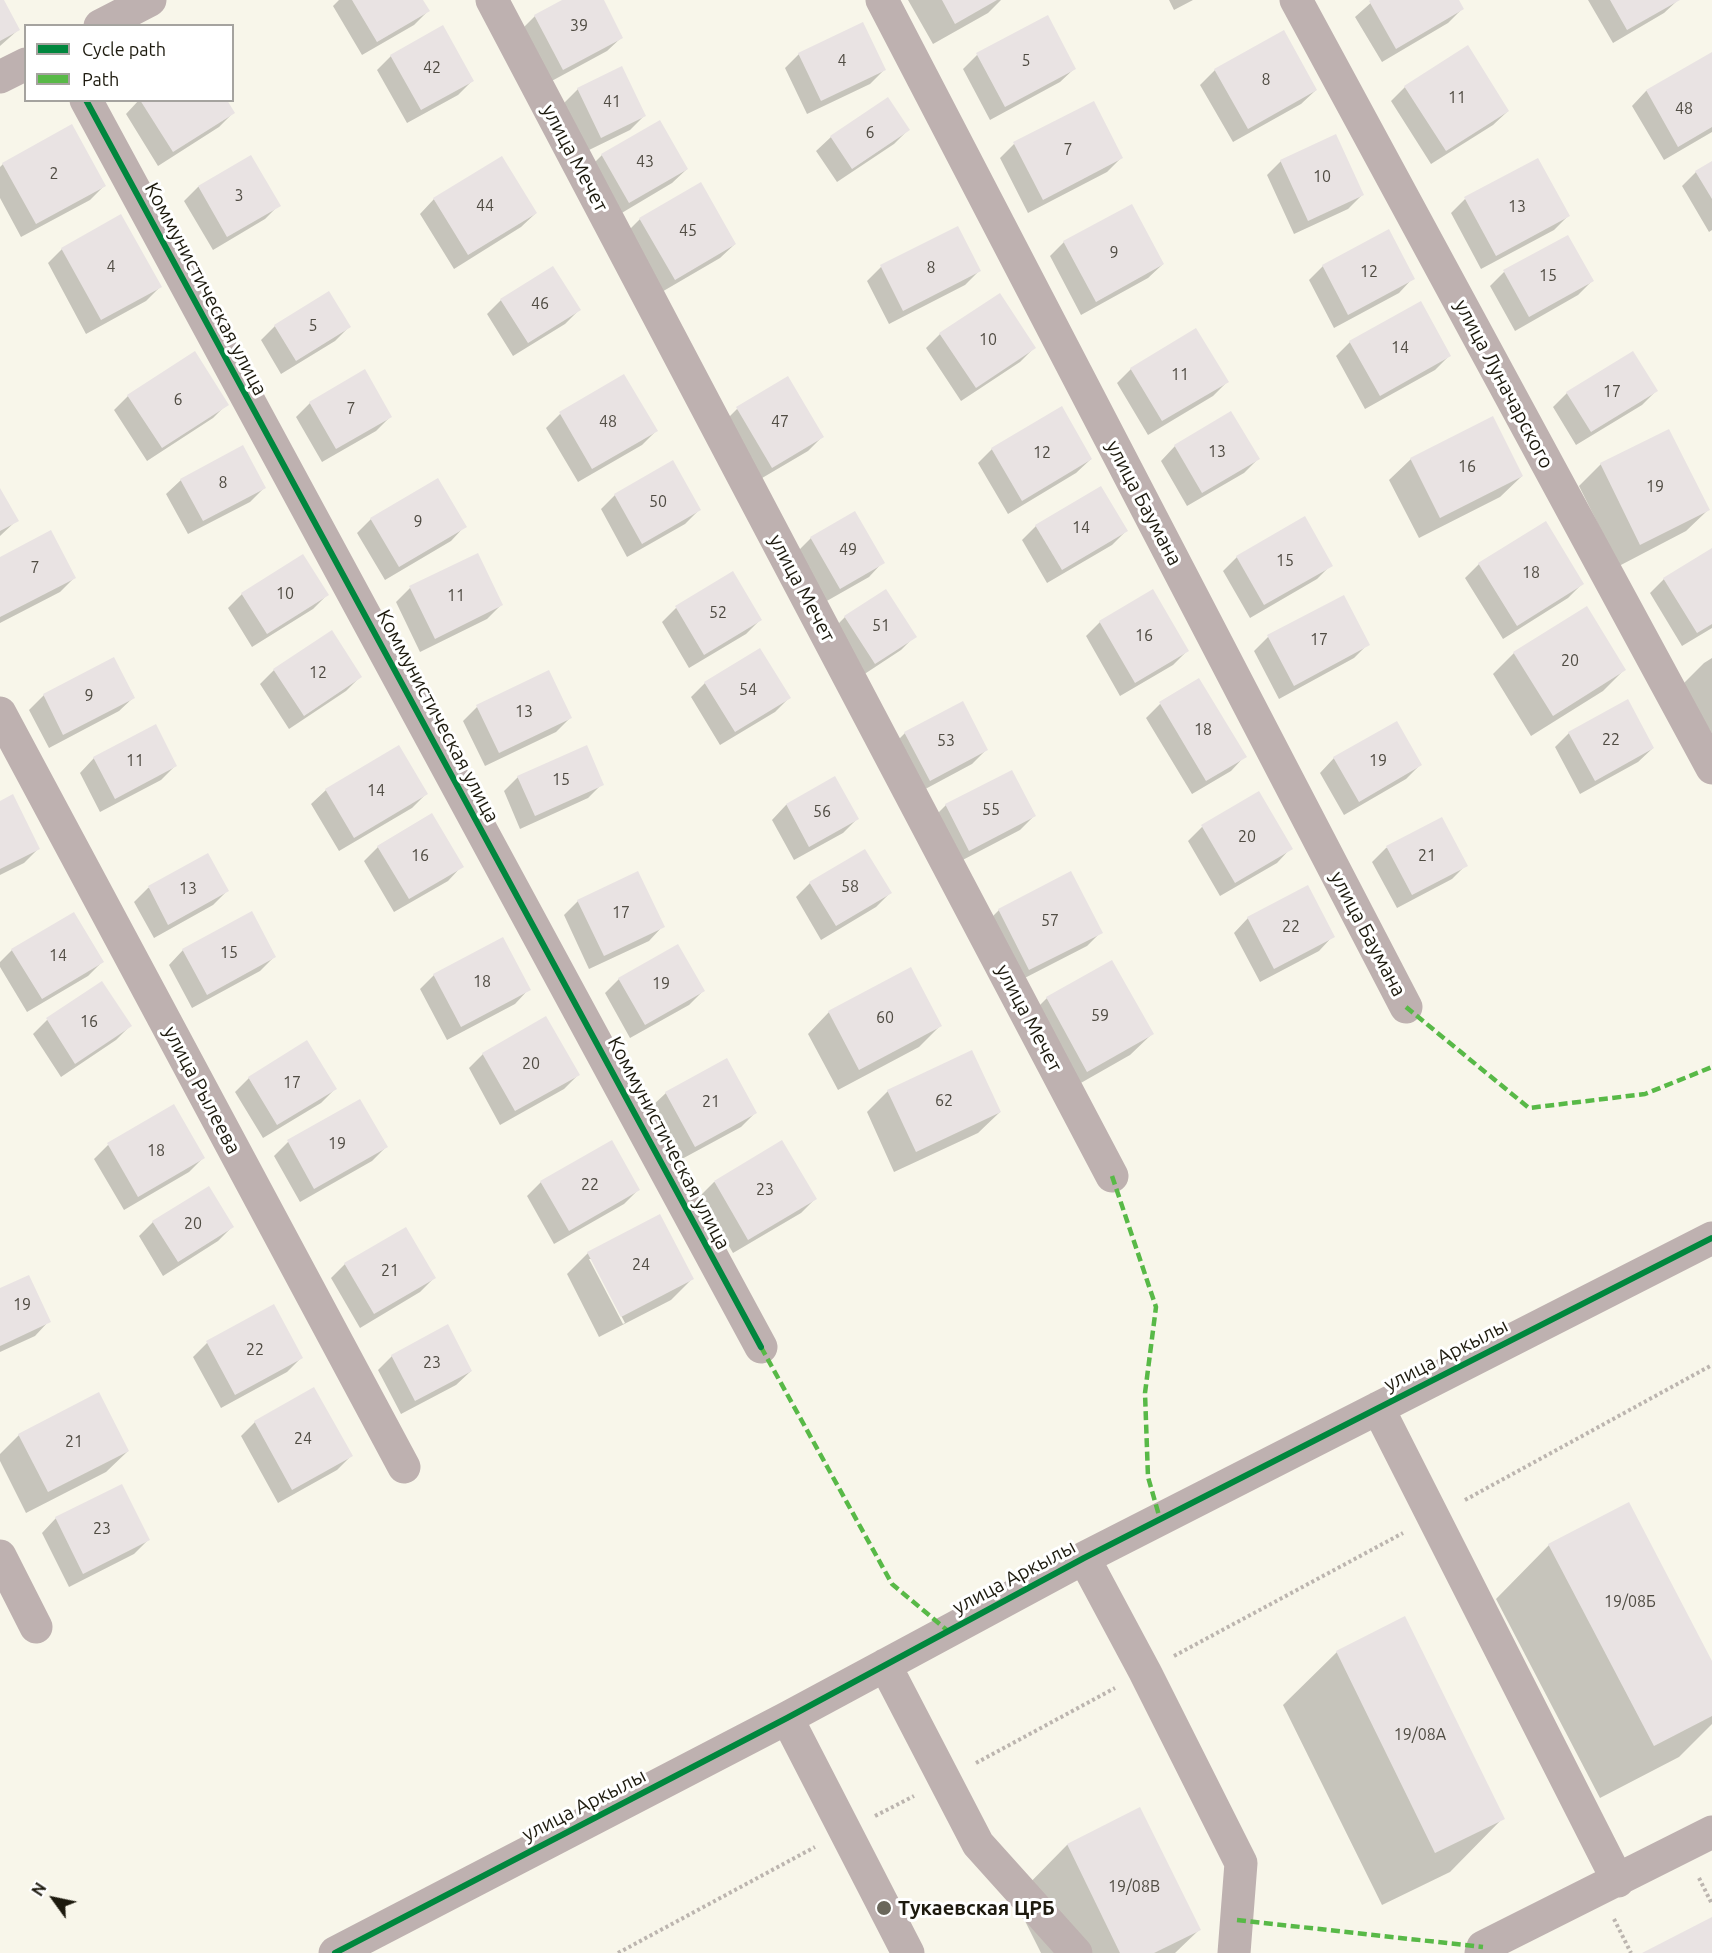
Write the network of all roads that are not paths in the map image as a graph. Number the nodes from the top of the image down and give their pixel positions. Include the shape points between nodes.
1 (150, 0) edge
2 (492, 0) edge
3 (882, 0) edge
4 (1296, 0) edge
5 (104, 24) edge
6 (24, 65) edge
7 (0, 77) edge
8 (87, 102) edge
9 (0, 712) edge
10 (1712, 768) edge
11 (1406, 1007) dead end
12 (1112, 1176) dead end
13 (1712, 1238) edge
14 (760, 1347) dead end
15 (1378, 1408) junction
16 (404, 1467) dead end
17 (0, 1556) edge
18 (1084, 1558) junction
19 (36, 1627) dead end
20 (885, 1665) junction
21 (787, 1718) junction
22 (1712, 1832) edge
23 (1618, 1881) junction
24 (335, 1953) edge
25 (908, 1953) edge
26 (1076, 1953) edge
27 (1234, 1953) edge
28 (1481, 1953) edge

1 - 5 street
2 - 12 street, улица Мечет
3 - 11 street, улица Баумана
4 - 10 street, улица Луначарского
6 - 7 street
8 - 14 street, Коммунистическая улица
9 - 16 street, улица Рылеева
13 - 15 street, улица Аркылы
15 - 18 street, улица Аркылы
15 - 23 street
17 - 19 street
18 - 20 street, улица Аркылы
18 - 27 street via 1241,1863
20 - 21 street, улица Аркылы
20 - 26 street via 978,1844
21 - 24 street, улица Аркылы
21 - 25 street
22 - 23 street
23 - 28 street via 1483,1947

